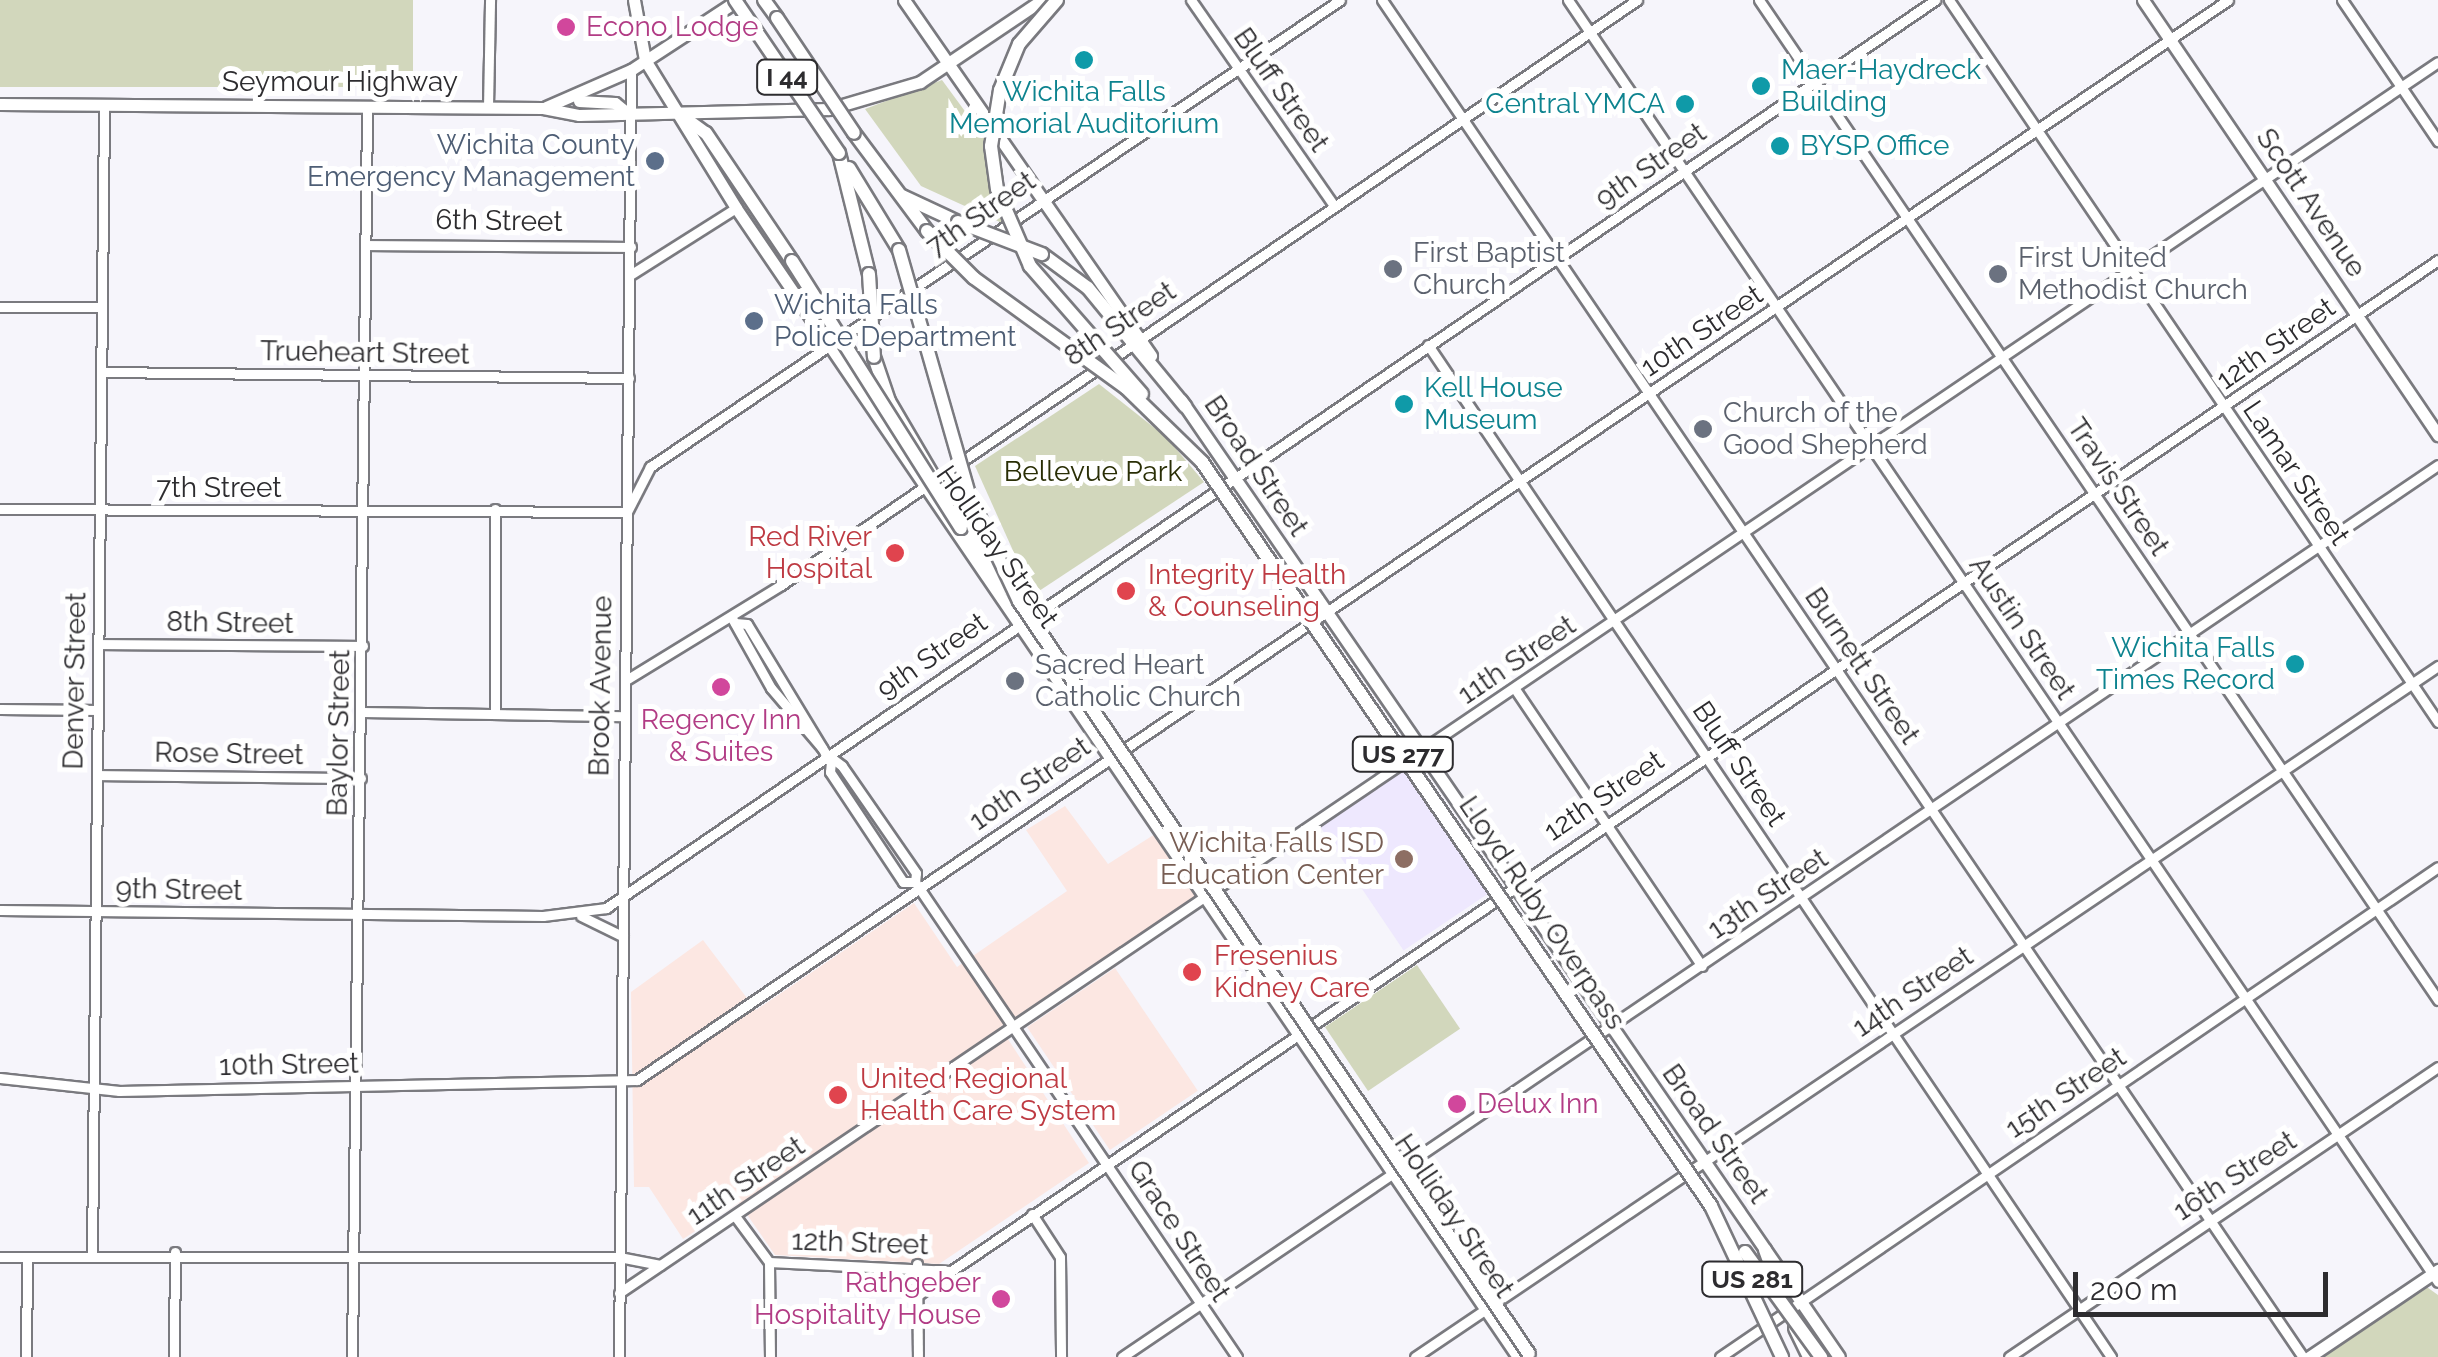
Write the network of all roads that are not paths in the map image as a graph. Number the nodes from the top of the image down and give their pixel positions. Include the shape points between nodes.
1 (490, 0) edge
2 (634, 0) edge
3 (736, 0) edge
4 (764, 0) edge
5 (904, 0) edge
6 (1042, 0) edge
7 (1057, 0) edge
8 (1191, 0) edge
9 (1340, 0) edge
10 (1382, 0) edge
11 (1568, 0) edge
12 (1636, 0) edge
13 (1759, 0) edge
14 (1935, 0) edge
15 (1949, 0) edge
16 (2143, 0) edge
17 (2228, 0) edge
18 (2342, 0) edge
19 (634, 16) junction
20 (1590, 32) junction
21 (2171, 41) junction
22 (645, 60) junction
23 (2438, 62) edge
24 (948, 66) junction
25 (1238, 68) junction
26 (631, 70) junction
27 (1815, 82) junction
28 (2402, 87) junction
29 (570, 101) junction
30 (0, 104) edge
31 (104, 106) junction
32 (488, 107) junction
33 (367, 108) junction
34 (543, 108) junction
35 (678, 113) junction
36 (630, 115) junction
37 (1462, 118) junction
38 (2038, 130) junction
39 (2438, 141) edge
40 (839, 154) junction
41 (1684, 170) junction
42 (2265, 180) junction
43 (895, 193) junction
44 (1041, 200) junction
45 (1334, 206) junction
46 (736, 208) junction
47 (1909, 218) junction
48 (366, 245) junction
49 (631, 247) junction
50 (1557, 258) junction
51 (2438, 260) edge
52 (2132, 269) junction
53 (630, 274) junction
54 (0, 307) edge
55 (1778, 307) junction
56 (102, 308) junction
57 (2357, 315) junction
58 (1134, 341) junction
59 (1428, 346) junction
60 (831, 347) junction
61 (2003, 356) junction
62 (101, 372) junction
63 (365, 376) junction
64 (629, 378) junction
65 (1650, 394) junction
66 (1185, 406) joint
67 (2225, 408) junction
68 (1159, 416) junction
69 (2438, 435) edge
70 (1871, 446) junction
71 (2438, 465) edge
72 (650, 467) junction
73 (628, 470) junction
74 (938, 475) junction
75 (1233, 478) junction
76 (1520, 481) junction
77 (923, 485) junction
78 (2096, 495) junction
79 (0, 509) edge
80 (100, 510) junction
81 (495, 510) junction
82 (364, 511) junction
83 (627, 512) junction
84 (1745, 534) junction
85 (959, 535) junction
86 (2318, 546) junction
87 (1964, 584) junction
88 (1018, 601) junction
89 (1324, 611) junction
90 (733, 620) junction
91 (1616, 620) junction
92 (1021, 622) junction
93 (2189, 633) junction
94 (98, 644) junction
95 (362, 646) junction
96 (2438, 666) edge
97 (1835, 667) junction
98 (626, 680) junction
99 (2412, 683) junction
100 (1515, 689) junction
101 (792, 693) junction
102 (781, 702) junction
103 (0, 709) edge
104 (98, 710) junction
105 (362, 712) junction
106 (494, 714) junction
107 (625, 716) junction
108 (2059, 722) junction
109 (2438, 722) edge
110 (1421, 751) junction
111 (826, 754) junction
112 (1110, 756) junction
113 (1706, 756) junction
114 (2282, 772) junction
115 (97, 776) junction
116 (362, 778) junction
117 (1932, 810) junction
118 (1604, 822) junction
119 (2152, 860) junction
120 (2438, 867) edge
121 (917, 885) junction
122 (1513, 885) junction
123 (623, 896) junction
124 (1204, 897) junction
125 (1802, 898) junction
126 (2376, 909) junction
127 (0, 910) edge
128 (93, 911) junction
129 (360, 914) junction
130 (578, 916) junction
131 (622, 936) junction
132 (2024, 945) junction
133 (1702, 966) junction
134 (2246, 998) junction
135 (2438, 1000) edge
136 (1014, 1027) junction
137 (1611, 1028) junction
138 (1892, 1032) junction
139 (1299, 1033) junction
140 (2438, 1068) edge
141 (0, 1078) edge
142 (2118, 1084) junction
143 (622, 1085) junction
144 (94, 1086) junction
145 (358, 1087) junction
146 (2339, 1134) junction
147 (1703, 1162) junction
148 (1108, 1163) junction
149 (1394, 1173) junction
150 (1988, 1173) junction
151 (1711, 1206) junction
152 (1032, 1214) junction
153 (735, 1216) junction
154 (2210, 1219) junction
155 (1765, 1250) junction
156 (175, 1252) junction
157 (353, 1254) junction
158 (92, 1256) junction
159 (619, 1257) junction
160 (0, 1258) edge
161 (27, 1258) junction
162 (768, 1262) junction
163 (662, 1264) junction
164 (917, 1264) junction
165 (951, 1271) junction
166 (2436, 1275) edge
167 (619, 1294) junction
168 (918, 1295) junction
169 (1800, 1300) junction
170 (1200, 1304) junction
171 (1485, 1308) junction
172 (2079, 1308) junction
173 (1787, 1310) junction
174 (1528, 1356) edge
175 (26, 1357) edge
176 (174, 1357) edge
177 (352, 1357) edge
178 (618, 1357) edge
179 (770, 1357) edge
180 (918, 1357) edge
181 (1060, 1357) edge
182 (1122, 1357) edge
183 (1236, 1357) edge
184 (1415, 1357) edge
185 (1720, 1357) edge
186 (1782, 1357) edge
187 (1809, 1357) edge
188 (1821, 1357) edge
189 (1838, 1357) edge
190 (2008, 1357) edge
191 (2111, 1357) edge
192 (2306, 1357) edge

1 - 32 street
2 - 19 main road, Holliday Street
3 - 22 main road
3 - 40 highway, I 44, bridge
4 - 43 highway, I 44, bridge
5 - 24 main road
6 - 24 main road
7 - 68 highway, bridge via 1019,44 1000,90 991,146 997,189 1030,266
8 - 25 street, Bluff Street
9 - 25 street, 7th Street
10 - 37 street, Burnett Street
11 - 20 street, Austin Street
12 - 20 street, 8th Street
13 - 27 street, Travis Street
14 - 27 street, 9th Street
15 - 38 street, Lamar Street
16 - 21 main road, Scott Avenue
17 - 21 street, 10th Street
18 - 28 street
19 - 22 main road, Holliday Street
19 - 26 main road, Brook Avenue
20 - 37 street, 8th Street
20 - 41 street, Austin Street
21 - 38 street, 10th Street
21 - 42 main road, Scott Avenue
22 - 26 main road
22 - 35 main road, Holliday Street
23 - 28 street, 11th Street
24 - 35 main road via 893,93 829,109
24 - 44 main road
25 - 44 street, 7th Street
25 - 45 street, Bluff Street
26 - 29 main road
26 - 36 street, Brook Avenue
27 - 41 street, 9th Street
27 - 47 street, Travis Street
28 - 39 street
28 - 42 street, 11th Street
29 - 34 main road
29 - 36 main road via 615,103
30 - 31 main road, Seymour Highway
31 - 33 main road, Seymour Highway
31 - 56 street, Denver Street
32 - 33 main road, Seymour Highway
32 - 34 main road, Seymour Highway
33 - 48 street, Baylor Street
34 - 36 main road, Seymour Highway
35 - 36 main road, Seymour Highway
35 - 46 main road, Holliday Street
35 - 88 highway, bridge via 706,133 898,437
36 - 49 street, Brook Avenue
37 - 45 street, 8th Street
37 - 50 street, Burnett Street
38 - 47 street, 10th Street
38 - 52 street, Lamar Street
40 - 74 highway, bridge via 869,274 874,357 889,400
40 - 88 highway, bridge via 899,250 923,312 970,497
41 - 50 street, 9th Street
41 - 55 street, Austin Street
42 - 52 street, 11th Street
42 - 57 main road, Scott Avenue
43 - 58 highway, bridge via 1042,254 1088,288
43 - 68 highway, Lloyd Ruby Overpass / US 277, bridge via 974,278
44 - 58 main road
44 - 60 street, 7th Street
45 - 58 street, 8th Street
46 - 53 street
46 - 60 main road, Holliday Street
47 - 55 street, 10th Street
47 - 61 street, Travis Street
48 - 49 street, 6th Street
48 - 63 street, Baylor Street
49 - 53 street, Brook Avenue
50 - 59 street, 9th Street
50 - 65 street, Burnett Street
51 - 57 street, 12th Street
52 - 61 street, 11th Street
52 - 67 street, Lamar Street
53 - 64 street, Brook Avenue
54 - 56 street
55 - 65 street, 10th Street
55 - 70 street, Austin Street
56 - 62 street, Denver Street
57 - 67 street, 12th Street
57 - 69 main road, Scott Avenue
58 - 66 highway
58 - 74 street, 8th Street
59 - 75 street, 9th Street
59 - 76 street, Bluff Street
60 - 72 street, 7th Street
60 - 77 main road, Holliday Street
61 - 70 street, 11th Street
61 - 78 street, Travis Street
62 - 63 street, Trueheart Street
62 - 80 street, Denver Street
63 - 64 street, Trueheart Street
63 - 82 street, Baylor Street
64 - 73 street, Brook Avenue
65 - 76 street, 10th Street
65 - 84 street, Burnett Street
66 - 75 main road, Broad Street
67 - 78 street, 12th Street
67 - 86 street, Lamar Street
68 - 151 highway, Lloyd Ruby Overpass / US 277, bridge via 1231,502
70 - 84 street, 11th Street
70 - 87 street, Austin Street
71 - 86 street, 13th Street
72 - 73 street, 7th Street
72 - 83 street, 7th Street
73 - 83 street, Brook Avenue
74 - 77 street, 8th Street
74 - 85 highway
75 - 89 main road, Broad Street
75 - 92 street, 9th Street
76 - 89 street, 10th Street
76 - 91 street, Bluff Street
77 - 85 main road, Holliday Street
77 - 90 street, 8th Street
78 - 87 street, 12th Street
78 - 93 street, Travis Street
79 - 80 street, 7th Street
80 - 82 street, 7th Street
80 - 94 street, Denver Street
81 - 82 street, 7th Street
81 - 83 street, 7th Street
81 - 106 street
82 - 95 street, Baylor Street
83 - 98 street, Brook Avenue
84 - 91 street, 11th Street
84 - 97 street, Burnett Street
85 - 92 main road, Holliday Street
86 - 93 street, 13th Street
86 - 99 street, Lamar Street
87 - 97 street, 12th Street
87 - 108 street, Austin Street
88 - 174 highway, bridge
89 - 110 main road, Broad Street
89 - 112 street, 10th Street
90 - 98 street, 8th Street
90 - 101 street, Grace Street via 747,624
90 - 102 street, Grace Street
91 - 100 street, 11th Street
91 - 113 street, Bluff Street
92 - 111 street, 9th Street
92 - 112 main road, Holliday Street
93 - 108 street, 13th Street
93 - 114 street, Travis Street
94 - 95 street, 8th Street
94 - 104 street, Denver Street
95 - 105 street, Baylor Street
96 - 99 street, 14th Street
97 - 113 street, 12th Street
97 - 117 street, Burnett Street
98 - 107 street, Brook Avenue
99 - 109 street, Lamar Street
99 - 114 street, 14th Street
100 - 110 street, 11th Street
100 - 118 street
101 - 102 street
101 - 111 street, Grace Street
102 - 111 street, Grace Street
103 - 104 street
104 - 115 street, Denver Street
105 - 106 street
105 - 116 street, Baylor Street
106 - 107 street
107 - 123 street, Brook Avenue
108 - 117 street, 13th Street
108 - 119 street, Austin Street
110 - 122 main road, Broad Street
110 - 124 street, 11th Street
111 - 121 street, Grace Street via 830,772 904,882
111 - 123 street, 9th Street
112 - 121 street, 10th Street
112 - 124 main road, Holliday Street
113 - 118 street, 12th Street
113 - 125 street, Bluff Street
114 - 119 street, 14th Street
114 - 126 street, Travis Street
115 - 116 street, Rose Street
115 - 128 street, Denver Street
116 - 129 street, Baylor Street
117 - 125 street, 13th Street
117 - 132 street, Burnett Street
118 - 122 street, 12th Street
118 - 133 street
119 - 132 street, 14th Street
119 - 134 street, Austin Street
120 - 126 street, 15th Street
121 - 136 street, Grace Street
121 - 143 street, 10th Street
122 - 137 main road, Broad Street
122 - 139 street, 12th Street
123 - 130 street, 9th Street
123 - 131 street, Brook Avenue
124 - 136 street, 11th Street
124 - 139 main road, Holliday Street
125 - 133 street, 13th Street
125 - 138 street, Bluff Street
126 - 134 street, 15th Street
126 - 135 street, Travis Street
127 - 128 street, 9th Street
128 - 129 street, 9th Street
128 - 144 street, Denver Street
129 - 130 street, 9th Street
129 - 145 street, Baylor Street
130 - 131 street
131 - 143 street, Brook Avenue
132 - 138 street, 14th Street
132 - 142 street, Burnett Street
133 - 137 street, 13th Street
134 - 142 street, 15th Street
134 - 146 street, Austin Street
136 - 148 street, Grace Street
136 - 153 street, 11th Street
137 - 147 main road, Broad Street
137 - 149 street, 13th Street
138 - 147 street, 14th Street
138 - 150 street, Bluff Street
139 - 148 street, 12th Street
139 - 149 main road, Holliday Street
140 - 146 street, 16th Street
141 - 144 street, 10th Street
142 - 150 street, 15th Street
142 - 154 street, Burnett Street
143 - 145 street, 10th Street
143 - 159 street, Brook Avenue
144 - 145 street, 10th Street
144 - 158 street, Denver Street
145 - 157 street, Baylor Street
146 - 154 street, 16th Street
146 - 166 street, Austin Street
147 - 155 main road, Broad Street
147 - 171 street, 14th Street
148 - 152 street, 12th Street
148 - 170 street, Grace Street
149 - 170 street, 13th Street
149 - 171 main road, Holliday Street
150 - 169 street, 15th Street
150 - 172 street, Bluff Street
151 - 186 highway, Lloyd Ruby Overpass / US 281, bridge
151 - 188 highway, US 277, bridge
152 - 165 street, 12th Street
152 - 181 street via 1060,1257
153 - 162 street
153 - 163 street, 11th Street
154 - 172 street, 16th Street
154 - 192 street, Burnett Street
155 - 169 main road, Broad Street
155 - 173 highway
156 - 157 street
156 - 158 street
156 - 176 street
157 - 159 street
157 - 177 street, Baylor Street
158 - 161 street
159 - 163 street
159 - 167 street, Brook Avenue
160 - 161 street
161 - 175 street
162 - 164 street, 12th Street
162 - 179 street
163 - 167 street, 11th Street
164 - 165 street, 12th Street
164 - 168 street
165 - 168 street
166 - 192 main road
167 - 178 street, Brook Avenue
168 - 180 street
169 - 173 street, 15th Street
169 - 189 main road, Broad Street
170 - 182 street, 13th Street
170 - 183 street, Grace Street
171 - 174 main road, Holliday Street
171 - 184 street, 14th Street
172 - 190 street, 16th Street
172 - 191 street, Bluff Street
173 - 185 street, 15th Street
173 - 187 highway

